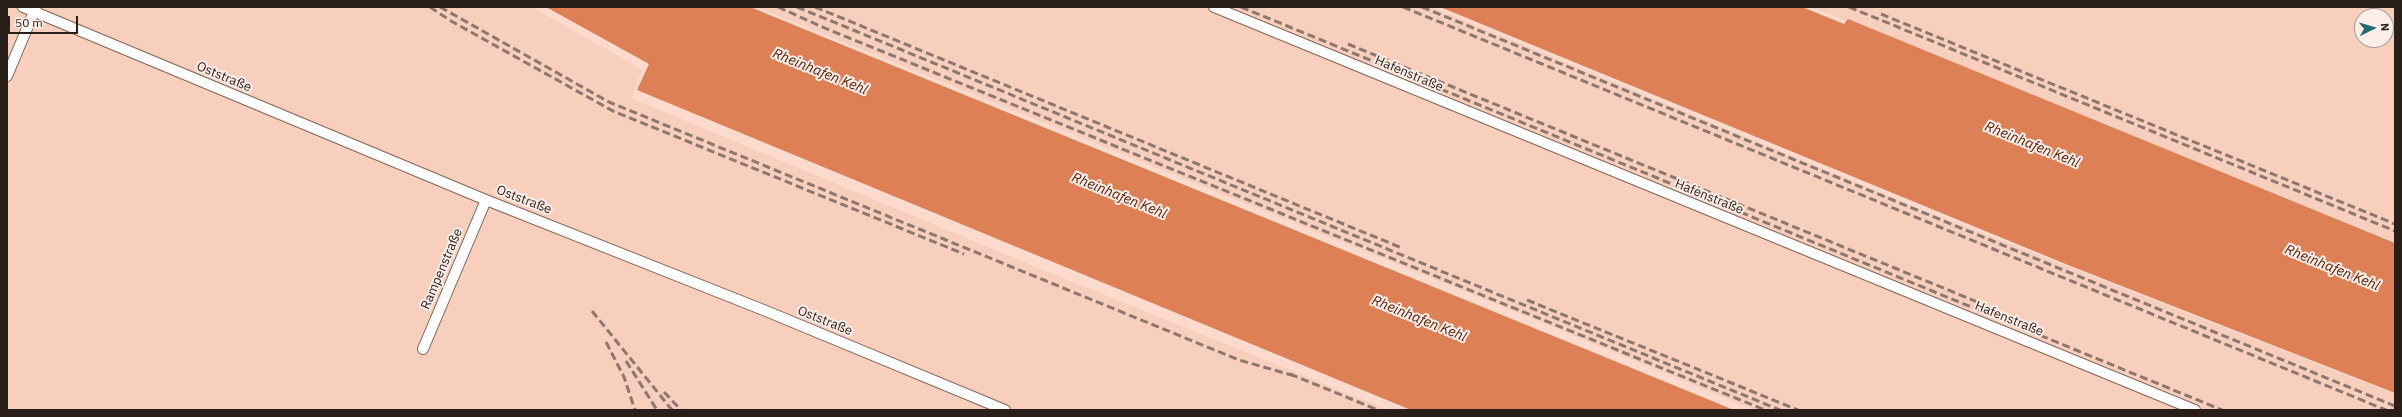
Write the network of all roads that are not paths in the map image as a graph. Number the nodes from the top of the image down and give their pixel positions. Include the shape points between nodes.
1 (23, 7) edge
2 (1214, 7) edge
3 (35, 9) edge
4 (7, 76) edge
5 (486, 200) junction
6 (423, 349) dead end
7 (1005, 410) edge
8 (2195, 410) edge

1 - 3 street, Oststraße
2 - 8 street, Hafenstraße
3 - 4 street
3 - 5 street, Oststraße
5 - 6 street, Rampenstraße
5 - 7 street, Oststraße via 774,314

